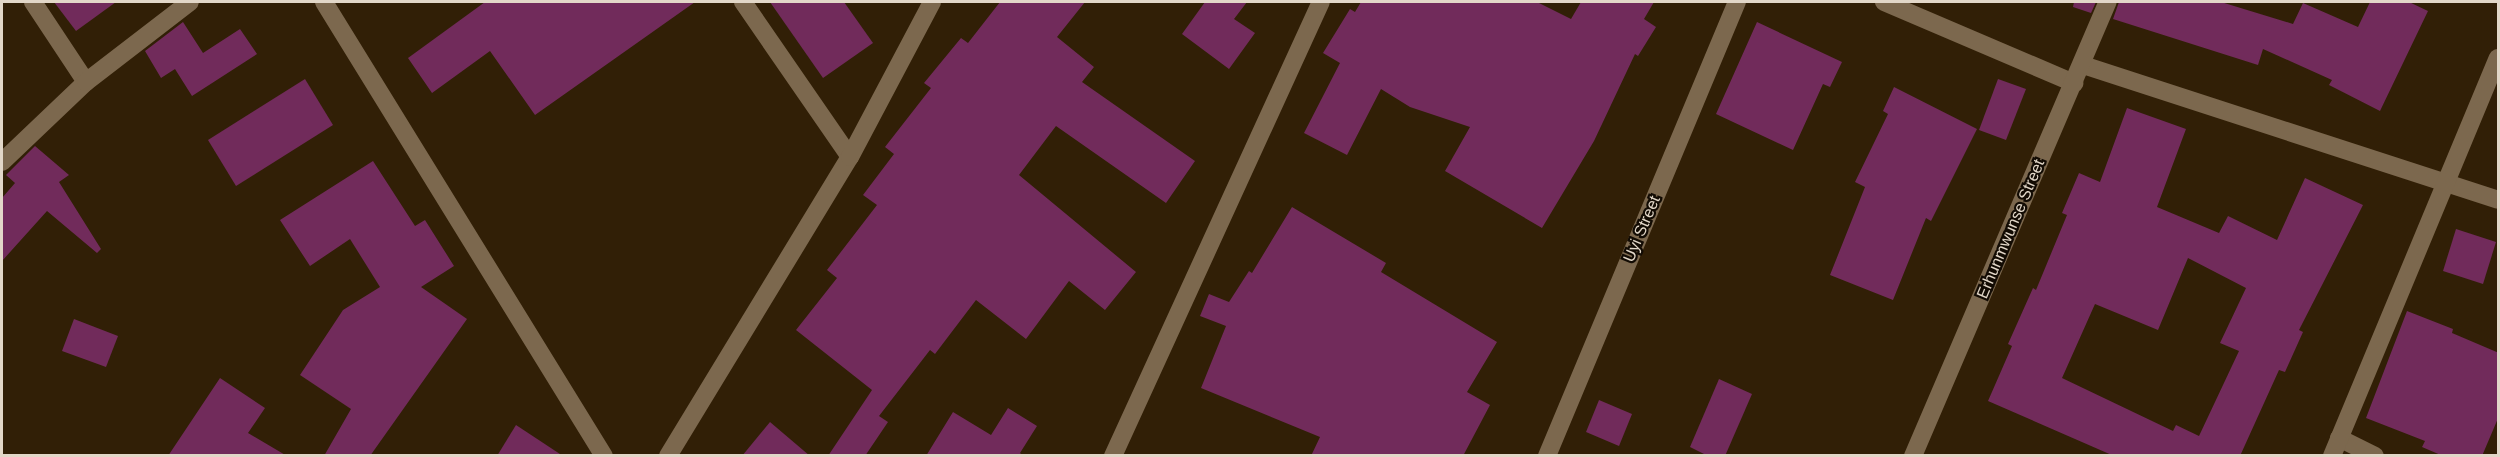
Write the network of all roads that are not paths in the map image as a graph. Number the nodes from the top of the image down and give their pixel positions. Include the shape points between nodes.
1 (33, 2) edge
2 (190, 2) edge
3 (324, 2) edge
4 (743, 2) edge
5 (932, 2) edge
6 (1321, 2) edge
7 (1737, 2) edge
8 (1884, 2) edge
9 (2108, 2) edge
10 (2499, 58) edge
11 (2083, 66) junction
12 (86, 82) junction
13 (2074, 83) junction
14 (850, 157) junction
15 (2, 162) edge
16 (2447, 183) junction
17 (2499, 200) edge
18 (2339, 438) junction
19 (604, 456) edge
20 (668, 456) edge
21 (1113, 456) edge
22 (1547, 456) edge
23 (1913, 456) edge
24 (2332, 456) edge
25 (2374, 456) edge

1 - 12 street
2 - 12 street
3 - 19 street
4 - 14 street
5 - 14 street
6 - 21 street
7 - 22 street, Uyi Street
8 - 13 street
9 - 11 street, Erhunmwunse Street
10 - 16 street
11 - 13 street, Erhunmwunse Street
11 - 16 street
12 - 15 street
13 - 23 street, Erhunmwunse Street
14 - 20 street
16 - 17 street
16 - 18 street
18 - 24 street
18 - 25 street

